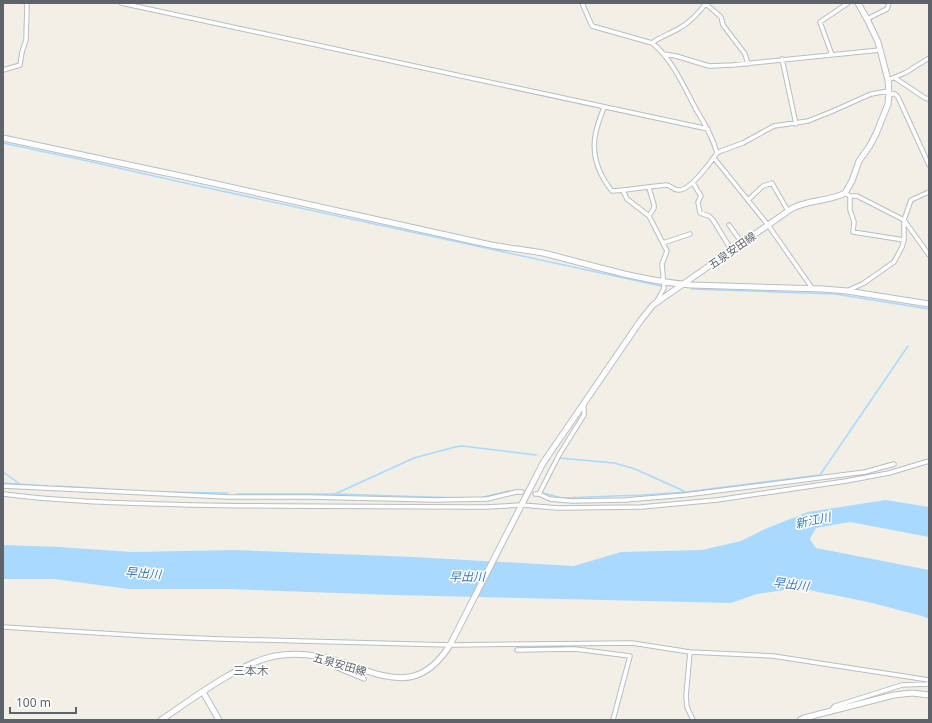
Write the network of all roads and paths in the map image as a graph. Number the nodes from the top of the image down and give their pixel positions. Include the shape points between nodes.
1 (26, 3) edge
2 (121, 3) edge
3 (582, 3) edge
4 (848, 3) edge
5 (858, 3) edge
6 (888, 3) edge
7 (706, 4) edge
8 (867, 20) junction
9 (652, 43) junction
10 (880, 50) junction
11 (664, 54) junction
12 (832, 54) junction
13 (929, 58) edge
14 (782, 59) junction
15 (748, 64) junction
16 (3, 70) edge
17 (895, 78) junction
18 (888, 80) junction
19 (889, 92) junction
20 (929, 99) edge
21 (604, 107) junction
22 (796, 124) junction
23 (708, 129) junction
24 (3, 138) edge
25 (717, 153) junction
26 (714, 158) junction
27 (929, 165) edge
28 (693, 182) junction
29 (649, 188) junction
30 (623, 191) junction
31 (929, 192) edge
32 (848, 194) junction
33 (748, 200) junction
34 (788, 211) junction
35 (649, 216) junction
36 (904, 220) junction
37 (729, 225) dead end
38 (768, 225) junction
39 (690, 234) dead end
40 (904, 240) junction
41 (663, 243) junction
42 (742, 243) junction
43 (732, 251) junction
44 (929, 254) edge
45 (664, 282) junction
46 (682, 285) junction
47 (812, 288) junction
48 (848, 291) junction
49 (656, 304) junction
50 (929, 304) edge
51 (584, 403) junction
52 (929, 461) edge
53 (894, 464) dead end
54 (3, 486) edge
55 (522, 492) dead end
56 (3, 494) edge
57 (522, 506) junction
58 (3, 627) edge
59 (451, 644) junction
60 (517, 650) dead end
61 (690, 652) junction
62 (326, 658) junction
63 (364, 679) dead end
64 (929, 680) edge
65 (929, 684) edge
66 (203, 692) junction
67 (929, 695) edge
68 (830, 711) junction
69 (161, 720) edge
70 (219, 720) edge
71 (613, 720) edge
72 (693, 720) edge
73 (800, 720) edge

1 - 16 street via 26,40 20,65
2 - 21 street
3 - 9 street via 592,26
4 - 12 street via 820,22
5 - 8 main road
6 - 8 street via 887,9
7 - 9 street via 679,29
7 - 15 street via 721,17 723,25 744,54
8 - 10 main road
9 - 11 street
10 - 12 street
10 - 18 main road
11 - 15 street via 709,66
11 - 23 street
12 - 14 street
13 - 17 street
14 - 15 street
14 - 22 street
17 - 18 street
17 - 20 street
18 - 19 main road
19 - 22 street via 871,94
19 - 27 street via 898,97
19 - 32 main road via 888,104 876,134 859,161
21 - 23 street
21 - 30 street via 595,136 597,165 603,180 612,191
22 - 25 street via 774,126 743,143
23 - 25 street
24 - 45 main road via 491,245 542,253
25 - 26 street
26 - 28 street
26 - 33 street
28 - 29 street via 684,190 667,185
28 - 43 street via 701,196 698,202 700,213 709,216
29 - 30 street
29 - 35 street via 654,205
30 - 35 street via 627,199
31 - 36 street via 911,200
32 - 34 main road, 五泉安田線 via 798,205
32 - 36 street
32 - 40 street via 854,222 853,232
33 - 34 street via 763,186 772,183
33 - 38 street
34 - 38 main road, 五泉安田線
35 - 41 street
36 - 40 street
36 - 44 street
37 - 42 street
38 - 42 main road, 五泉安田線
38 - 47 street
39 - 41 street
40 - 48 street via 897,257 890,265
41 - 45 street via 668,254 662,264
42 - 43 main road, 五泉安田線
43 - 46 main road, 五泉安田線
45 - 46 main road
45 - 49 street via 664,288
46 - 47 main road
46 - 49 main road, 五泉安田線
47 - 48 main road
48 - 50 main road
49 - 51 main road, 五泉安田線 via 635,329
51 - 53 street via 584,415 537,494 550,499 572,501 685,495 865,472
51 - 57 main road, 五泉安田線 via 543,463
52 - 57 street via 889,473 846,481 717,500 641,508
54 - 55 street via 228,497 436,500 487,499
56 - 57 street via 103,503
57 - 59 main road, 五泉安田線
58 - 59 street via 221,639
59 - 61 street via 632,643
59 - 62 main road, 五泉安田線 via 442,658 431,668 414,677 394,679
60 - 71 street via 575,649 630,656
61 - 64 street via 773,656
61 - 72 street via 686,696 687,707
62 - 63 street via 335,667
62 - 66 main road, 五泉安田線 via 306,654 269,658 238,671
65 - 68 street via 902,685 835,706
66 - 69 main road, 五泉安田線
66 - 70 main road
67 - 68 main road via 894,695
68 - 73 main road

